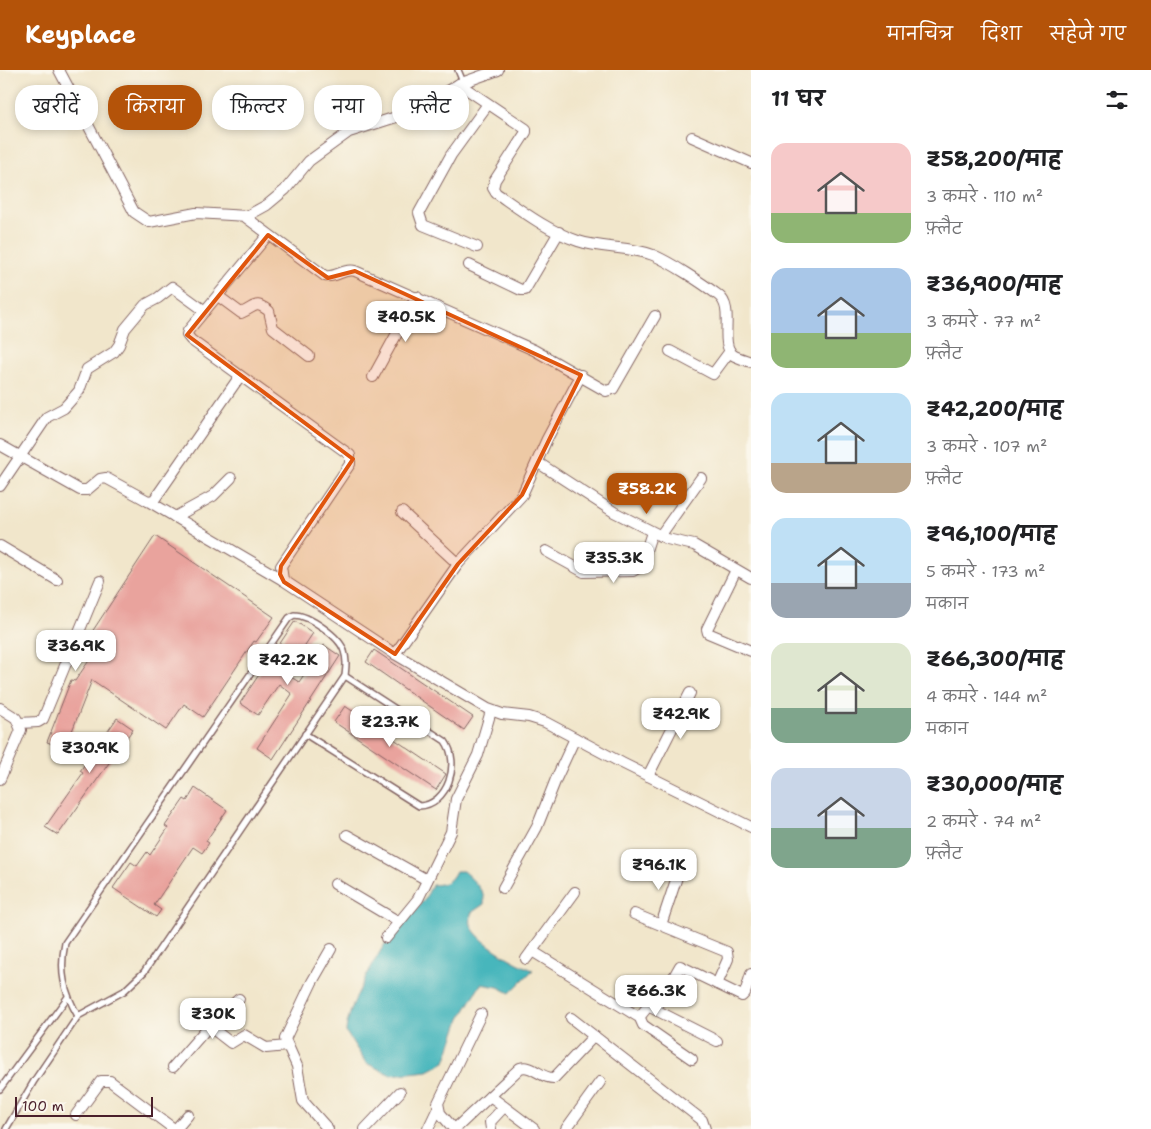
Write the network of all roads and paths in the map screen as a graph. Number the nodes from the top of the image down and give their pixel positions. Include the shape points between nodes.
1 (59, 70) edge
2 (458, 70) edge
3 (498, 70) edge
4 (461, 83) junction
5 (488, 104) junction
6 (692, 136) dead end
7 (751, 163) edge
8 (244, 216) junction
9 (559, 232) junction
10 (268, 235) junction
11 (477, 247) dead end
12 (469, 265) dead end
13 (218, 296) junction
14 (417, 297) junction
15 (205, 311) junction
16 (655, 316) dead end
17 (670, 351) dead end
18 (730, 351) junction
19 (309, 356) dead end
20 (751, 362) edge
21 (581, 375) junction
22 (240, 376) junction
23 (373, 377) dead end
24 (0, 445) edge
25 (21, 458) junction
26 (538, 462) junction
27 (231, 478) dead end
28 (700, 478) dead end
29 (0, 486) edge
30 (148, 500) junction
31 (402, 512) dead end
32 (175, 516) junction
33 (656, 534) junction
34 (0, 546) edge
35 (546, 551) dead end
36 (458, 564) junction
37 (736, 570) junction
38 (751, 578) edge
39 (57, 580) dead end
40 (282, 580) junction
41 (100, 581) dead end
42 (751, 651) edge
43 (395, 654) junction
44 (345, 676) junction
45 (690, 693) dead end
46 (0, 708) edge
47 (491, 710) junction
48 (20, 724) junction
49 (304, 734) junction
50 (575, 738) junction
51 (648, 776) junction
52 (0, 779) edge
53 (751, 827) edge
54 (347, 835) dead end
55 (681, 865) dead end
56 (427, 880) junction
57 (335, 884) dead end
58 (503, 888) dead end
59 (575, 892) dead end
60 (634, 914) dead end
61 (399, 922) junction
62 (661, 925) junction
63 (386, 938) dead end
64 (331, 949) dead end
65 (751, 974) edge
66 (717, 984) junction
67 (67, 998) junction
68 (239, 999) dead end
69 (648, 1006) junction
70 (481, 1014) dead end
71 (78, 1016) junction
72 (639, 1016) junction
73 (571, 1018) dead end
74 (209, 1026) junction
75 (594, 1036) junction
76 (717, 1041) dead end
77 (287, 1046) junction
78 (692, 1059) dead end
79 (173, 1067) dead end
80 (600, 1082) dead end
81 (0, 1089) edge
82 (400, 1092) dead end
83 (490, 1096) junction
84 (504, 1107) junction
85 (438, 1108) junction
86 (76, 1114) dead end
87 (188, 1115) dead end
88 (6, 1129) edge
89 (175, 1129) edge
90 (328, 1129) edge
91 (365, 1129) edge
92 (428, 1129) edge
93 (454, 1129) edge
94 (491, 1129) edge
95 (534, 1129) edge
96 (566, 1129) edge
97 (704, 1129) edge

1 - 8 street via 134,212 149,222 196,213
2 - 4 lane
3 - 4 street
4 - 5 street
4 - 8 street via 412,112 349,132 309,161 267,205
5 - 9 street via 524,126 526,132 508,157 493,188 537,221
5 - 11 street via 451,155 419,213 423,224
6 - 7 street
8 - 10 street
9 - 12 street via 525,290
9 - 18 street via 594,246 652,255 720,296 726,308
10 - 13 street
10 - 14 street via 325,276 352,270
13 - 15 street
13 - 19 street via 241,313 256,304 261,305 269,311 273,328
14 - 21 street
14 - 23 street
15 - 22 street via 188,331 188,338
15 - 25 street via 172,287 145,305 125,329 117,349 87,369 79,391 62,410 47,417
16 - 21 street via 613,389 606,390
17 - 18 street via 713,374
18 - 20 street via 734,356
21 - 26 street
22 - 30 street via 155,499
22 - 40 street via 351,458 281,566
24 - 25 street
25 - 29 street
25 - 30 street via 80,490 87,490 106,478
26 - 33 street via 614,512
26 - 36 street via 522,495
27 - 32 street via 213,496
28 - 33 street
30 - 32 street
31 - 36 street
32 - 40 street
33 - 35 street via 641,566 633,571 588,573
33 - 37 street via 694,545
34 - 39 street
36 - 43 street
37 - 38 street
37 - 42 street via 708,633
40 - 43 street
41 - 48 street via 43,719
43 - 47 street
44 - 49 lane
44 - 49 lane via 445,741 451,749 452,764 438,800 428,806 419,806
44 - 67 lane via 345,655 336,638 299,615 289,618 65,943 62,978
45 - 51 street
46 - 48 street
47 - 50 street via 537,719
47 - 56 street via 478,755 456,799 451,832
48 - 52 street via 20,735
49 - 71 lane via 144,972 124,991
50 - 51 street
50 - 58 street via 533,836
51 - 53 street
54 - 56 street
55 - 62 street
56 - 61 street via 418,899
57 - 61 street
59 - 72 street via 529,955
60 - 62 street
61 - 63 street
62 - 66 street via 727,952 728,960
64 - 77 street via 284,1039
65 - 66 street via 744,995
66 - 69 street via 681,965 659,1003
67 - 71 lane
67 - 81 lane
68 - 74 street
69 - 72 street
69 - 76 street
70 - 85 street via 460,1061 440,1094
71 - 88 lane
72 - 78 street via 643,1025
73 - 75 street
74 - 77 street via 227,1042 233,1043 244,1035 266,1048
74 - 79 street
75 - 83 street via 554,1078 522,1067
75 - 97 street via 702,1120
77 - 90 street via 297,1066 303,1101
80 - 96 street
82 - 91 street
83 - 84 street
83 - 93 street
84 - 94 street via 490,1122
84 - 95 street
85 - 92 street
85 - 93 street
86 - 89 street via 101,1081 110,1081
87 - 89 street

